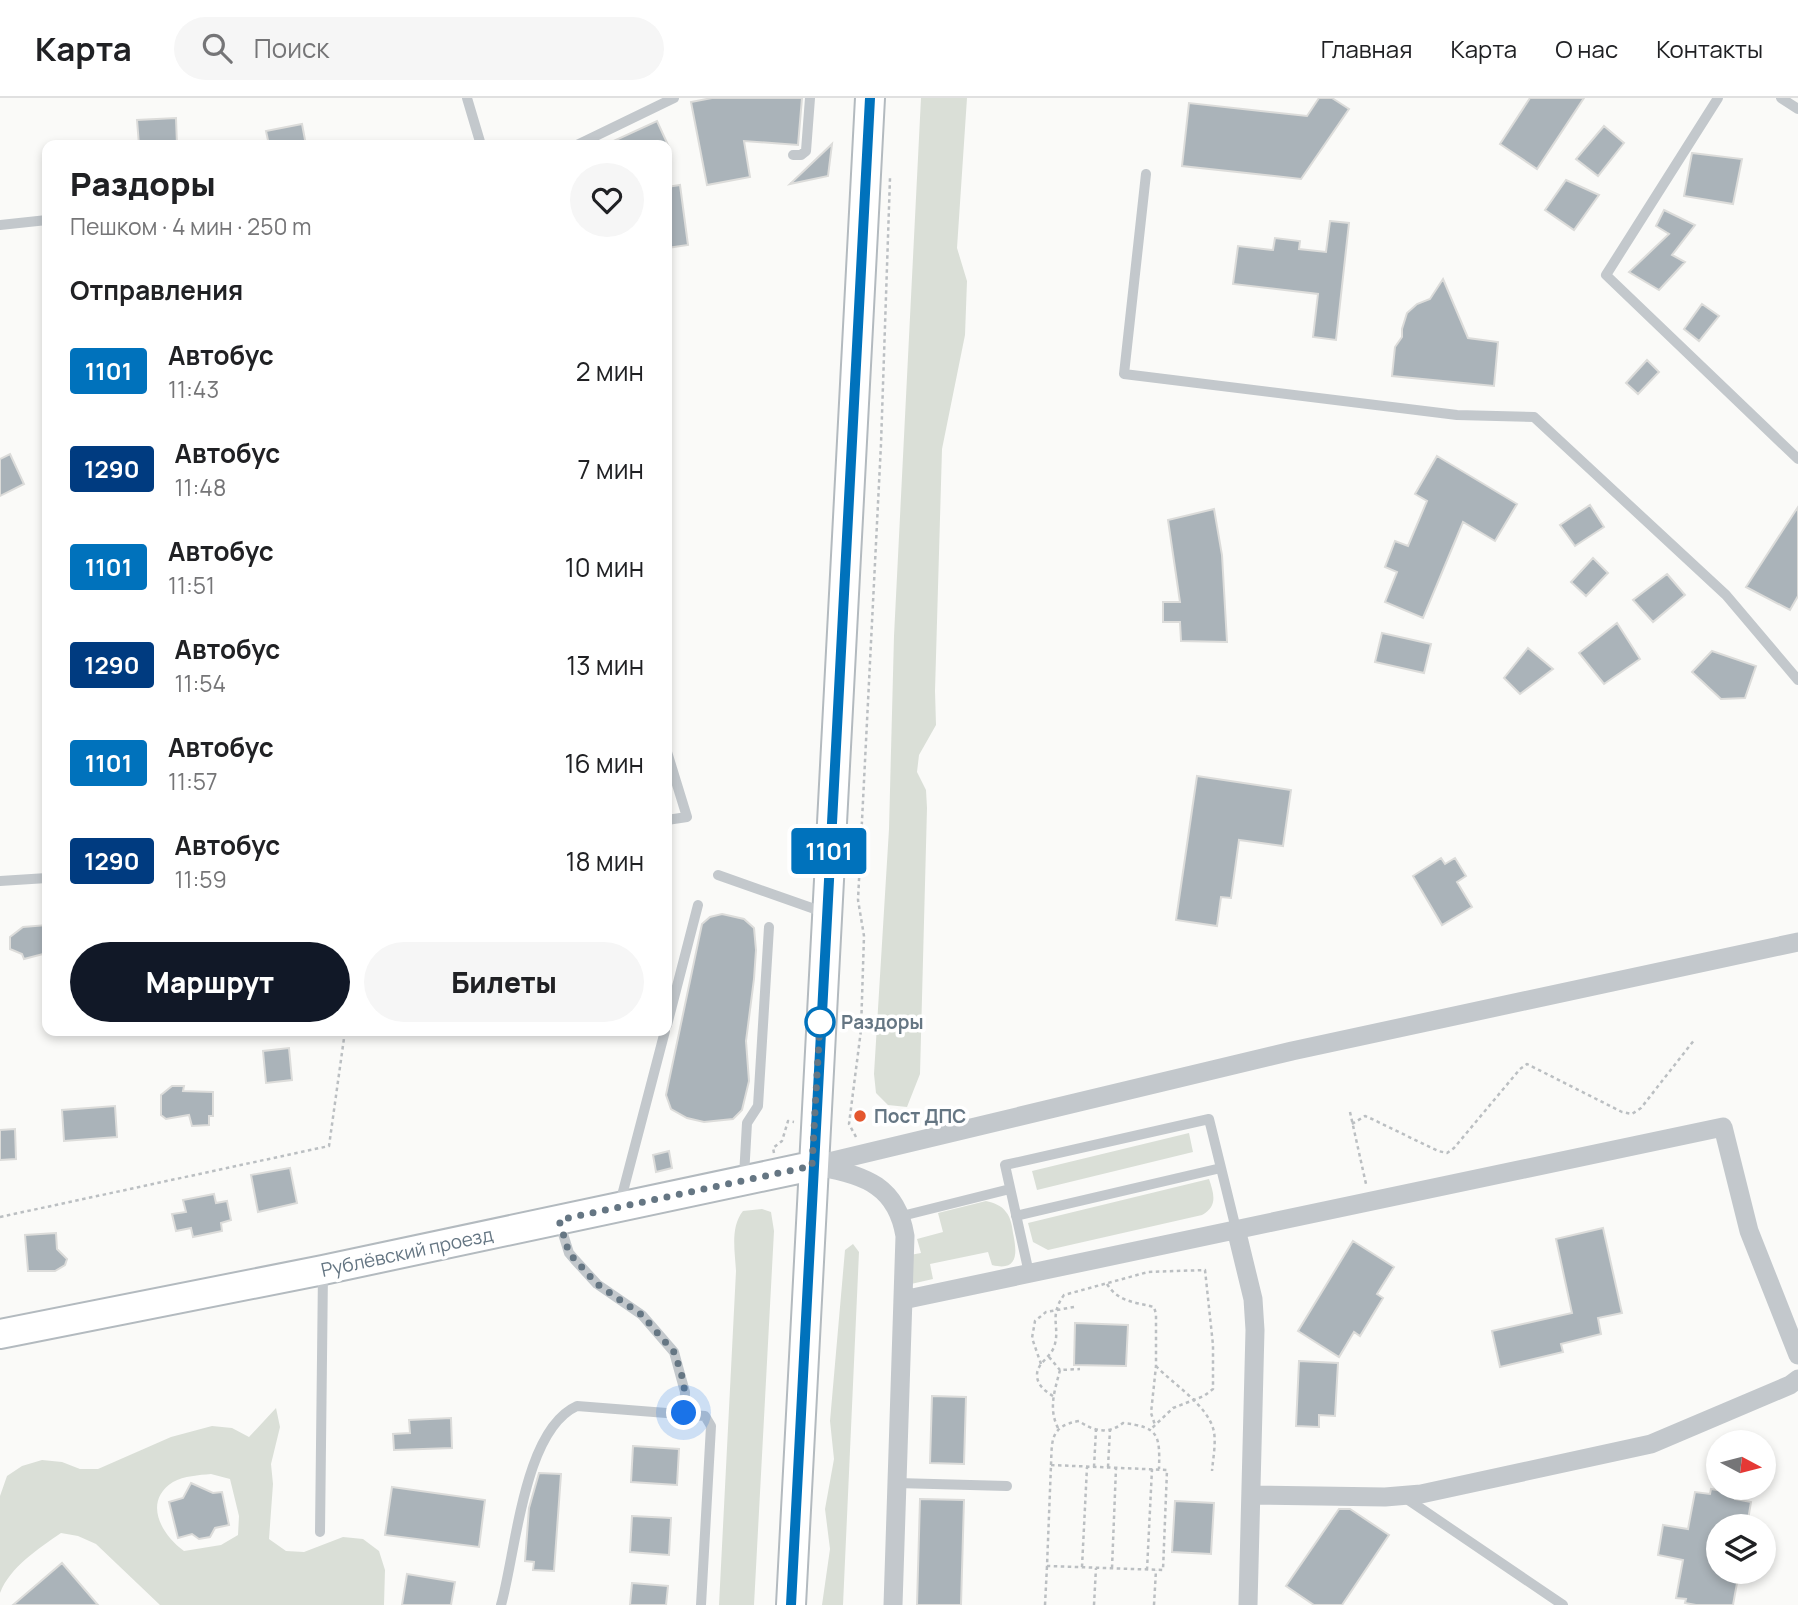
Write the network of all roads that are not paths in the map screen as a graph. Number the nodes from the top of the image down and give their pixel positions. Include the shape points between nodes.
1 (467, 98) edge
2 (674, 98) edge
3 (810, 98) edge
4 (870, 98) edge
5 (1718, 98) edge
6 (1781, 98) edge
7 (1798, 109) edge
8 (480, 140) edge
9 (587, 140) edge
10 (793, 155) dead end
11 (1146, 174) dead end
12 (42, 221) edge
13 (0, 225) edge
14 (1798, 459) edge
15 (1798, 680) edge
16 (672, 768) edge
17 (672, 819) edge
18 (718, 875) dead end
19 (42, 877) edge
20 (0, 881) edge
21 (698, 905) dead end
22 (826, 913) junction
23 (769, 927) dead end
24 (1798, 942) edge
25 (672, 1006) edge
26 (664, 1036) edge
27 (812, 1166) junction
28 (1221, 1168) junction
29 (744, 1180) junction
30 (1010, 1189) junction
31 (618, 1208) junction
32 (902, 1216) junction
33 (1016, 1216) junction
34 (559, 1220) junction
35 (1236, 1229) junction
36 (323, 1270) junction
37 (1029, 1273) junction
38 (903, 1300) junction
39 (0, 1334) edge
40 (1798, 1355) edge
41 (1798, 1379) edge
42 (684, 1413) junction
43 (897, 1483) junction
44 (1007, 1486) dead end
45 (1251, 1495) junction
46 (1404, 1496) junction
47 (320, 1532) dead end
48 (501, 1605) edge
49 (701, 1605) edge
50 (791, 1605) edge
51 (894, 1605) edge
52 (1248, 1605) edge
53 (1563, 1605) edge

1 - 8 lane
2 - 9 lane
3 - 10 lane via 806,151
4 - 22 main road
5 - 14 lane via 1606,275
6 - 7 lane
11 - 15 lane via 1124,374 1457,415 1534,417 1726,595
12 - 13 lane
16 - 17 lane via 687,817
18 - 22 lane
19 - 20 lane
21 - 25 lane
22 - 27 main road
23 - 29 lane via 758,1106 747,1123
24 - 27 street via 1292,1051
26 - 31 lane
27 - 29 main road, Рублёвский проезд
27 - 32 street via 868,1180 890,1197
27 - 50 main road
28 - 30 lane via 1209,1119 1004,1165
28 - 33 lane
28 - 35 lane
29 - 31 main road, Рублёвский проезд
30 - 32 lane
30 - 33 lane
31 - 34 main road, Рублёвский проезд
32 - 38 street
33 - 37 lane
34 - 36 main road, Рублёвский проезд
34 - 42 lane via 569,1253 597,1284 642,1315 674,1352 685,1392
35 - 37 street
35 - 40 street via 1723,1127 1749,1231
35 - 45 street via 1253,1300 1255,1330
36 - 39 main road, Рублёвский проезд
36 - 47 lane
37 - 38 street
38 - 43 street
41 - 46 street via 1651,1444
42 - 48 lane via 577,1406 552,1425 525,1492
42 - 49 lane via 705,1416 710,1426
43 - 44 lane
43 - 51 street
45 - 46 street
45 - 52 street
46 - 53 lane

